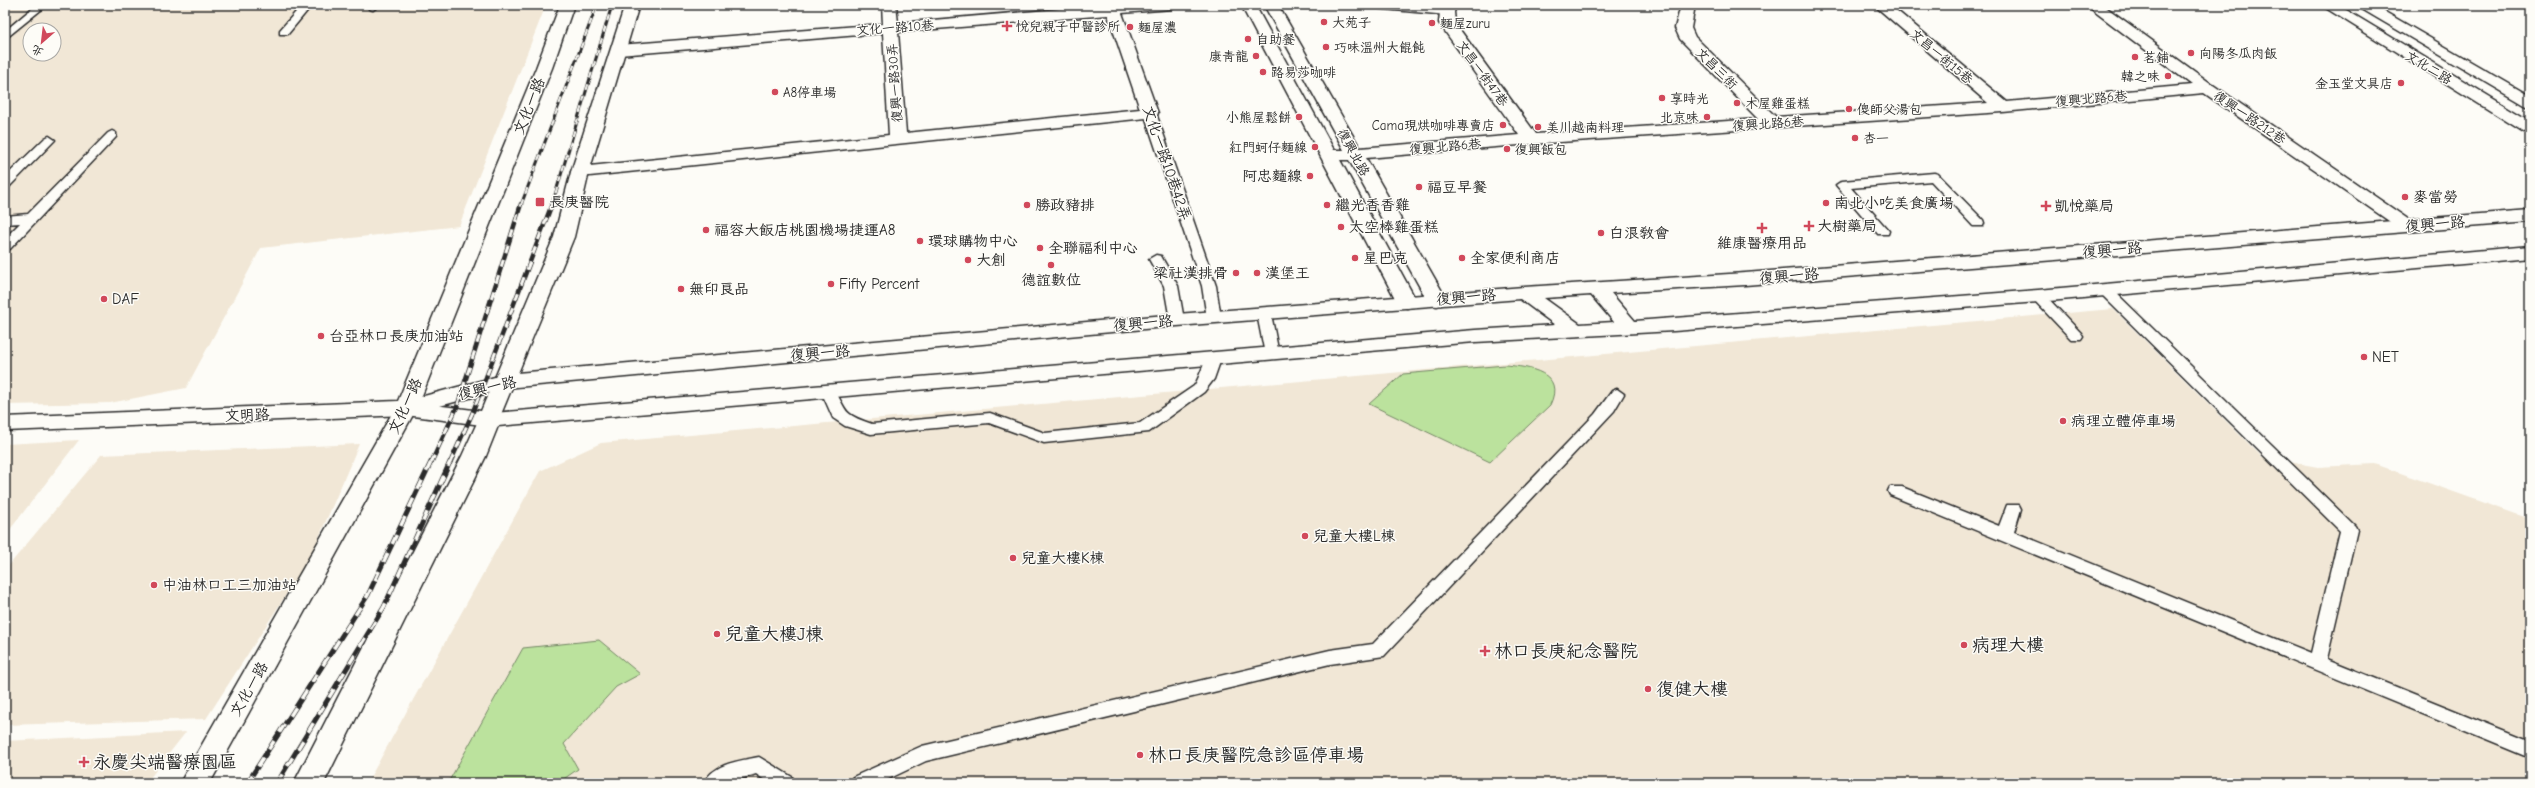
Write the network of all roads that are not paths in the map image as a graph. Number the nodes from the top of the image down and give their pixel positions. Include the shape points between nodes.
1 (42, 5) edge
2 (307, 5) edge
3 (566, 5) edge
4 (632, 5) edge
5 (889, 5) edge
6 (1172, 5) edge
7 (1248, 5) edge
8 (1271, 5) edge
9 (1373, 5) edge
10 (1688, 5) edge
11 (1882, 5) edge
12 (2093, 5) edge
13 (2328, 5) edge
14 (2362, 5) edge
15 (1112, 8) edge
16 (1449, 8) edge
17 (890, 27) junction
18 (284, 32) dead end
19 (5, 36) edge
20 (1292, 43) junction
21 (1270, 46) junction
22 (618, 50) junction
23 (2207, 88) junction
24 (2530, 102) edge
25 (2003, 107) junction
26 (1150, 113) junction
27 (1772, 123) junction
28 (2530, 128) edge
29 (112, 135) dead end
30 (898, 138) junction
31 (1531, 139) junction
32 (48, 140) dead end
33 (1354, 153) junction
34 (1329, 156) junction
35 (580, 172) junction
36 (5, 184) edge
37 (2530, 216) edge
38 (32, 218) junction
39 (5, 220) edge
40 (1978, 223) dead end
41 (2409, 226) junction
42 (1883, 231) dead end
43 (5, 246) edge
44 (2530, 252) edge
45 (1156, 259) dead end
46 (1596, 288) junction
47 (2105, 290) junction
48 (1524, 293) junction
49 (2038, 296) junction
50 (1437, 300) junction
51 (1407, 302) junction
52 (1264, 314) junction
53 (1214, 318) junction
54 (1177, 320) junction
55 (1628, 327) junction
56 (1575, 330) junction
57 (2076, 336) dead end
58 (1272, 354) junction
59 (1214, 359) junction
60 (506, 381) junction
61 (828, 391) junction
62 (1617, 394) dead end
63 (406, 408) junction
64 (489, 419) junction
65 (5, 424) edge
66 (1896, 491) dead end
67 (2013, 509) dead end
68 (2004, 536) junction
69 (2317, 664) junction
70 (2530, 750) edge
71 (196, 783) edge
72 (309, 783) edge
73 (714, 783) edge
74 (785, 783) edge
75 (860, 783) edge

1 - 19 lane
2 - 18 lane
3 - 63 street, 文化一路 via 541,75
4 - 22 street
5 - 17 street, 復興一路30弄
6 - 15 street, 文化一路10巷
7 - 21 street, 復興北路
8 - 20 street, 復興北路
9 - 16 lane
10 - 27 street, 文昌三街 via 1683,28 1688,39
11 - 25 street, 文昌一街15巷
12 - 23 street, 復興一路212巷
13 - 28 street, 文化二路
14 - 24 street, 文化二路
15 - 17 street, 文化一路10巷
15 - 26 street, 文化一路10巷42弄
16 - 31 street, 文昌一街47巷 via 1447,23
17 - 22 street, 文化一路10巷
17 - 30 street, 復興一路30弄
20 - 21 street
20 - 33 street, 復興北路
21 - 34 street, 復興北路
22 - 35 street
23 - 25 street, 復興北路6巷
23 - 41 street, 復興一路212巷
25 - 27 street, 復興北路6巷
26 - 30 street
26 - 53 lane, 文化一路10巷42弄 via 1209,286
27 - 31 street, 復興北路6巷
29 - 38 lane
30 - 35 street
31 - 33 street, 復興北路6巷
32 - 36 lane
33 - 34 street, 復興北路6巷
33 - 50 street, 復興北路
34 - 51 street, 復興北路
35 - 60 street via 564,237
37 - 41 street, 復興一路
38 - 39 lane
38 - 43 lane
40 - 42 lane via 1934,177 1842,185
41 - 46 street, 復興一路 via 1745,279
44 - 47 street, 復興一路
45 - 54 lane via 1170,286
46 - 48 street, 復興一路
46 - 55 street
47 - 49 street, 復興一路
47 - 69 lane via 2348,530
48 - 50 street, 復興一路
48 - 56 street
49 - 55 street, 復興一路
49 - 57 lane
50 - 51 street, 復興一路
51 - 52 street, 復興一路
52 - 53 street, 復興一路
52 - 58 lane
53 - 54 street, 復興一路
54 - 60 street, 復興一路
55 - 56 street, 復興一路
56 - 58 street, 復興一路
58 - 59 street, 復興一路
59 - 61 street, 復興一路
59 - 61 lane via 1207,379 1199,389 1144,428 1044,438 990,418 871,429 850,422 838,414
60 - 63 street, 復興一路
60 - 64 street
61 - 64 street, 復興一路
62 - 75 lane via 1600,418 1378,651 1330,656 922,754
63 - 64 street, 文明路
63 - 65 street, 文明路
63 - 71 street, 文化一路
64 - 72 street via 474,456
66 - 68 lane
67 - 68 lane
68 - 69 lane
69 - 70 lane
73 - 74 lane via 726,773 759,765

